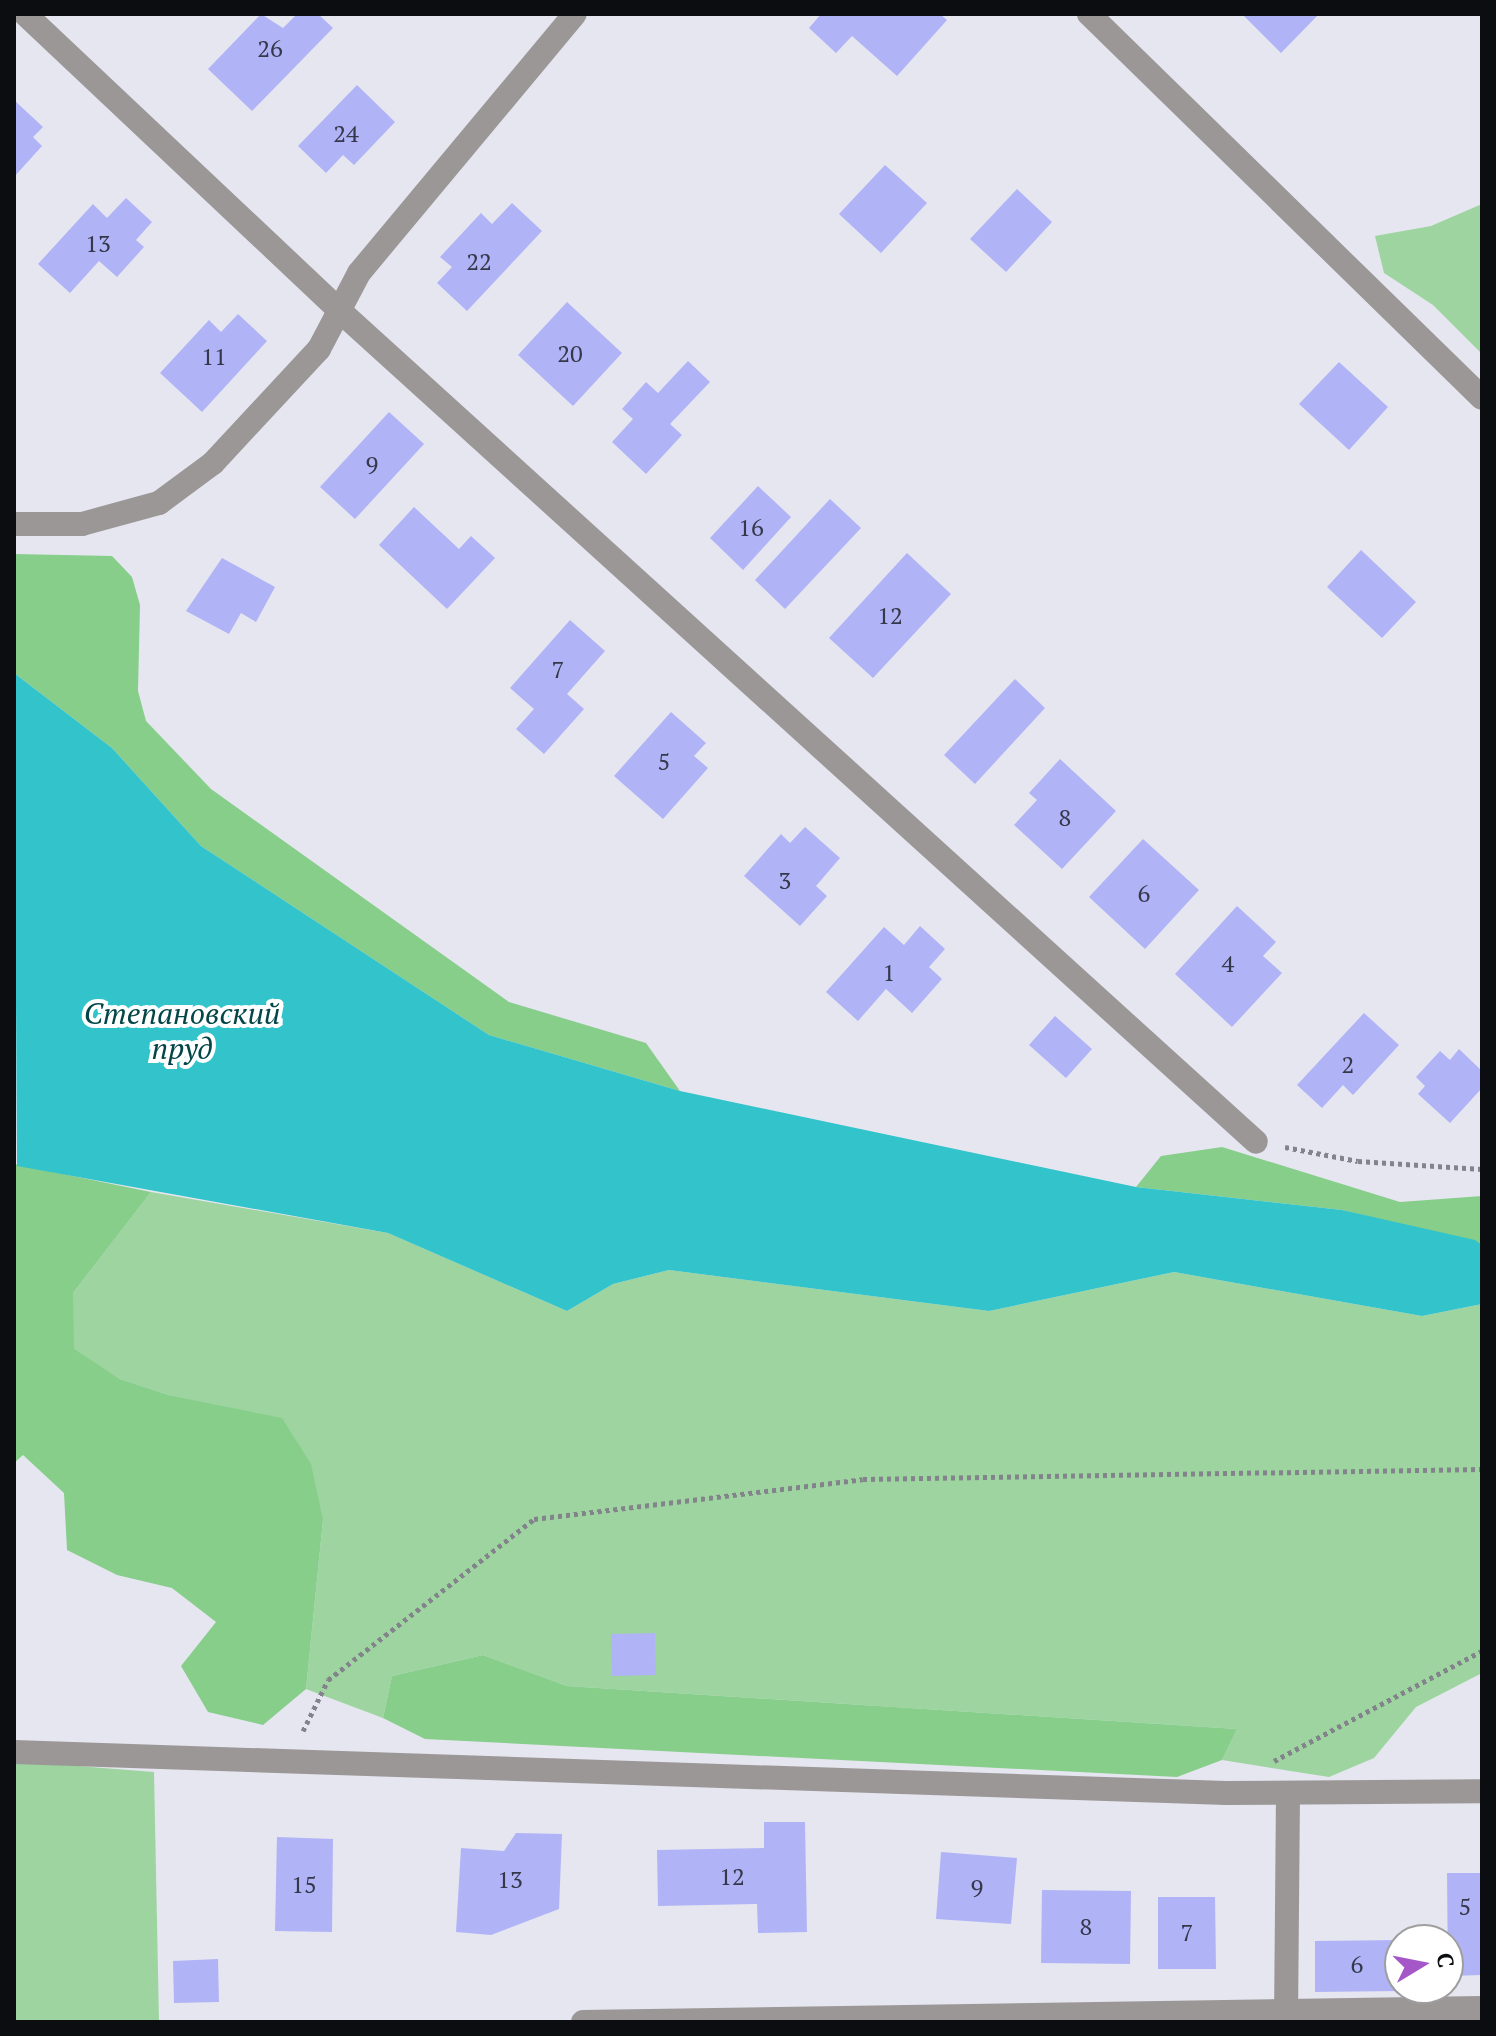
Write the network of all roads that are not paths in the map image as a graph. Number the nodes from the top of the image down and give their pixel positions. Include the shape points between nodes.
1 (25, 14) edge
2 (575, 14) edge
3 (1089, 14) edge
4 (341, 312) junction
5 (1482, 398) edge
6 (14, 524) edge
7 (1256, 1142) road end
8 (14, 1752) edge
9 (1482, 1791) edge
10 (1288, 1794) junction
11 (1482, 2008) edge
12 (1286, 2017) edge
13 (583, 2022) edge

1 - 4 street
2 - 4 street via 359,273
3 - 5 street
4 - 6 street via 319,349 213,463 159,503 82,524
4 - 7 street
8 - 10 street
9 - 10 street
10 - 12 street
11 - 12 street
12 - 13 street

